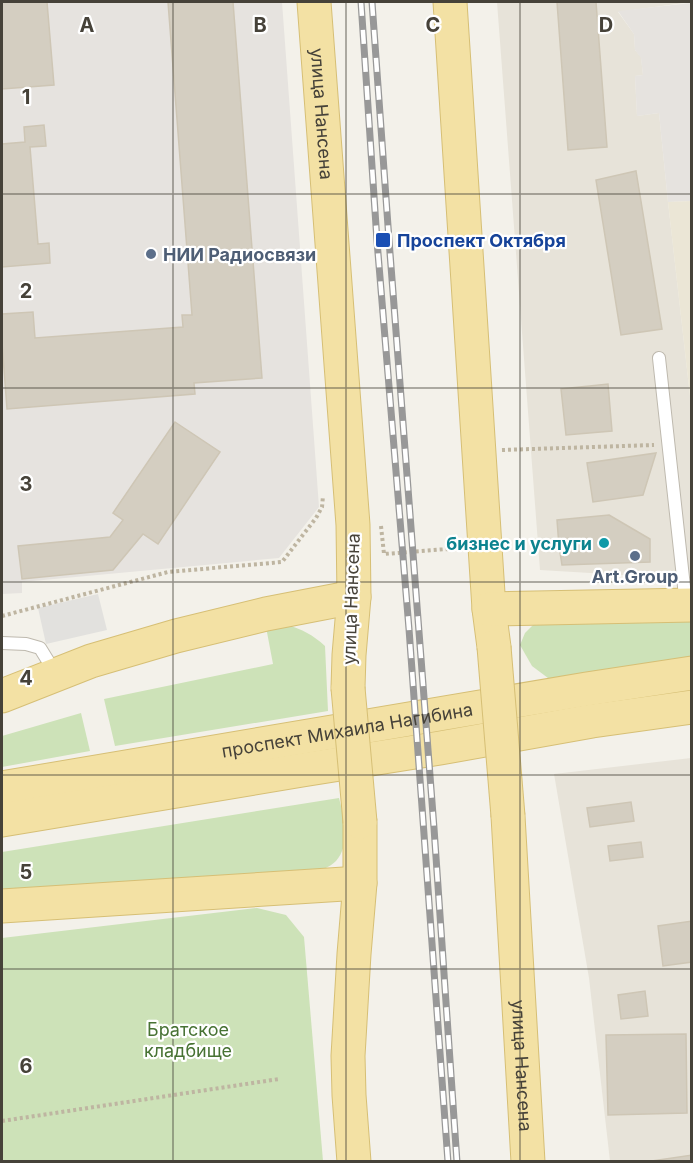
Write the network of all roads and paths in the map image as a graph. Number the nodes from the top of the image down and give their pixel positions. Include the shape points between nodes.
1 (314, 2) edge
2 (450, 2) edge
3 (658, 358) dead end
4 (668, 445) junction
5 (480, 451) junction
6 (350, 476) junction
7 (367, 522) junction
8 (467, 548) dead end
9 (354, 597) junction
10 (689, 605) edge
11 (489, 609) junction
12 (290, 610) junction
13 (2, 616) edge
14 (2, 643) edge
15 (349, 655) junction
16 (692, 673) edge
17 (57, 675) junction
18 (2, 696) edge
19 (692, 707) edge
20 (2, 788) edge
21 (2, 820) edge
22 (360, 883) junction
23 (2, 906) edge
24 (279, 1080) dead end
25 (2, 1121) edge
26 (354, 1161) edge
27 (528, 1161) edge

1 - 6 main road, улица Нансена
2 - 5 main road, улица Нансена
3 - 4 lane
4 - 5 path
4 - 10 lane
5 - 11 main road, улица Нансена
6 - 7 main road, улица Нансена
6 - 13 path via 325,479 322,507 282,562 168,572
7 - 8 path via 384,554
7 - 9 main road, улица Нансена
7 - 12 main road via 325,582
9 - 12 main road
9 - 15 main road, улица Нансена
10 - 11 main road
11 - 27 main road, улица Нансена, bridge via 508,816
12 - 15 main road via 322,624
12 - 17 main road via 176,636
14 - 17 lane via 40,648
15 - 22 main road, улица Нансена, bridge
16 - 20 main road, проспект Михаила Нагибина
17 - 18 main road
19 - 21 main road, проспект Михаила Нагибина
22 - 23 main road
22 - 26 main road, улица Нансена via 348,1056
24 - 25 path

